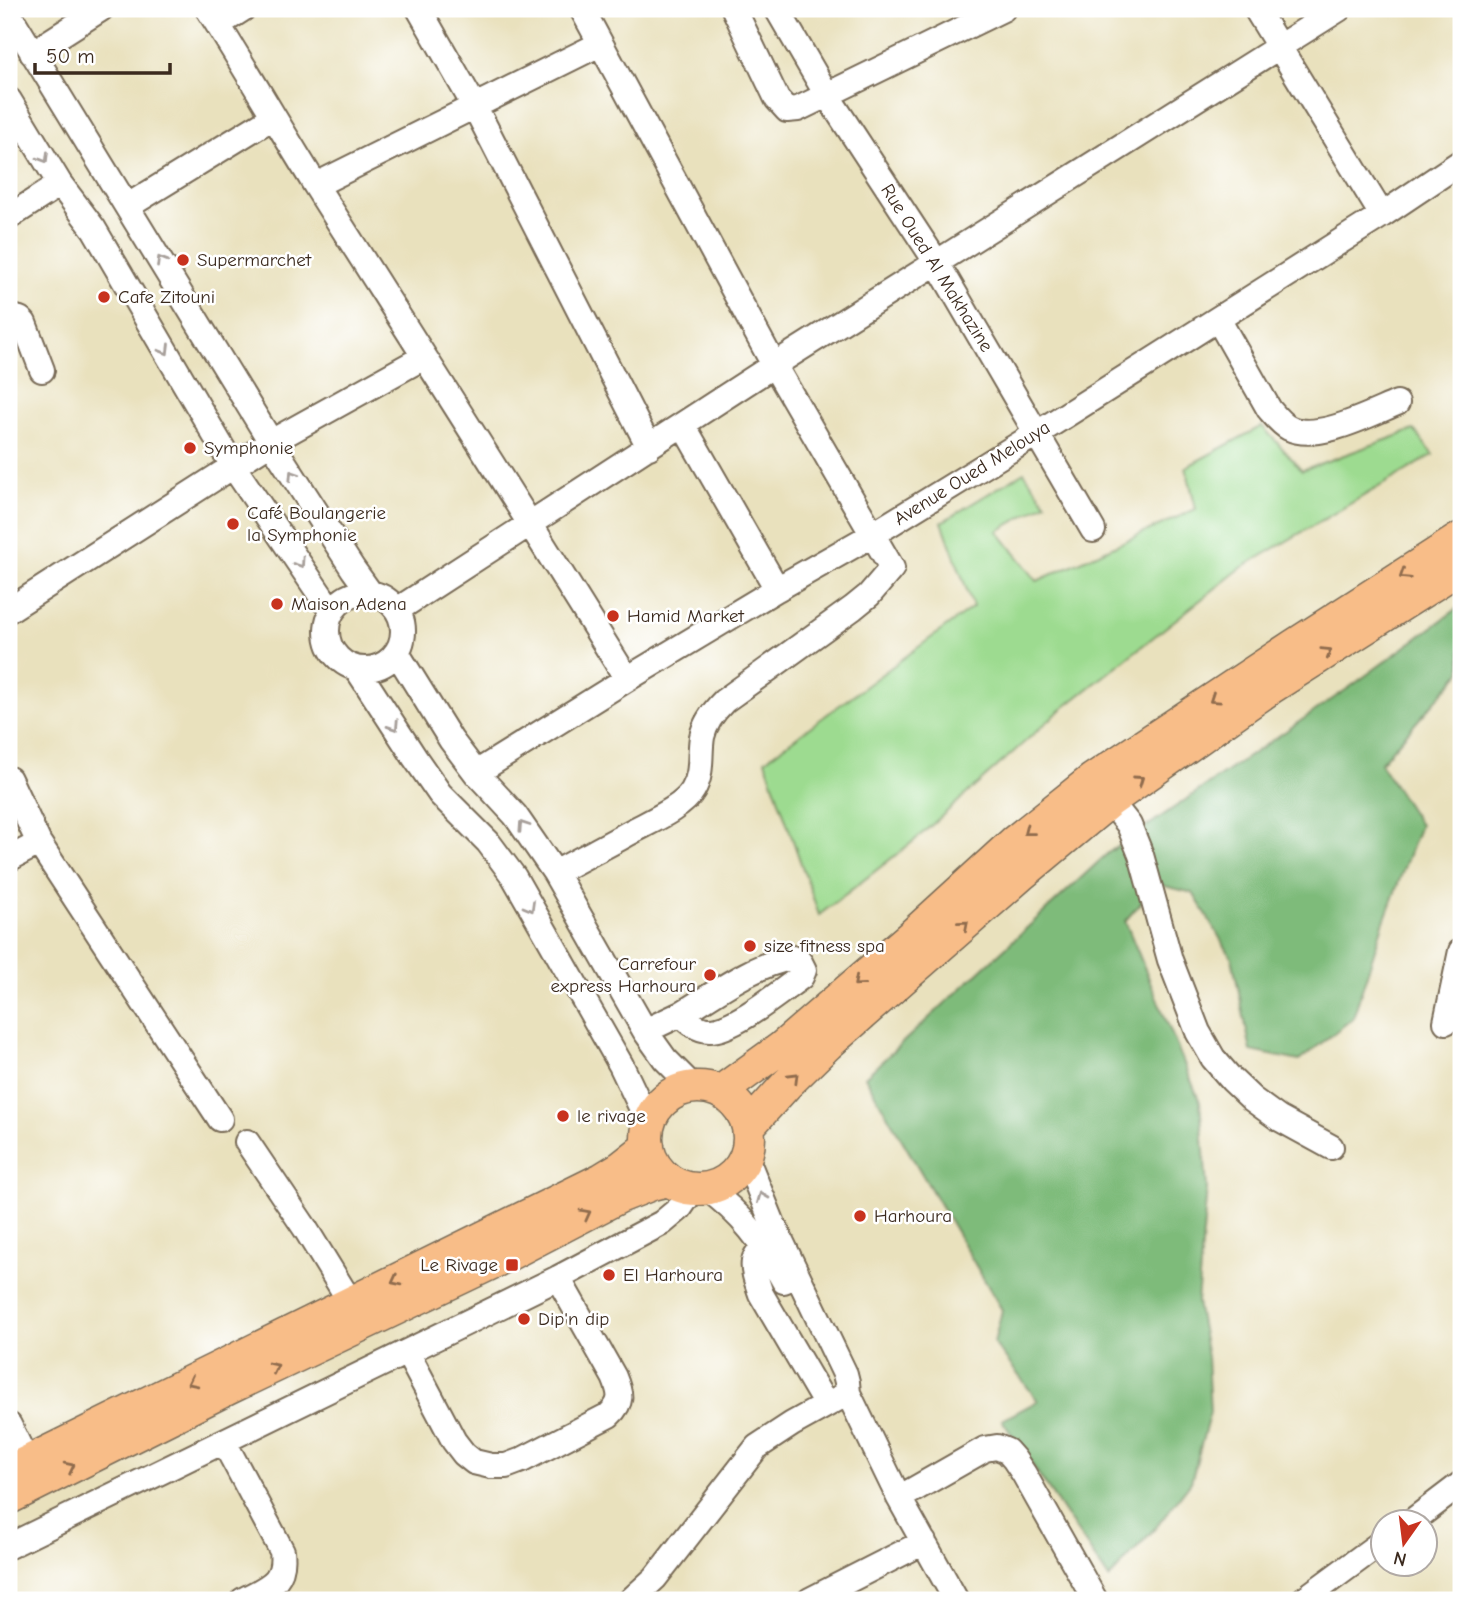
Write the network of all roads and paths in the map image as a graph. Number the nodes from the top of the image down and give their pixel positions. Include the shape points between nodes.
1 (102, 9) edge
2 (243, 9) edge
3 (419, 9) edge
4 (582, 9) edge
5 (734, 9) edge
6 (777, 9) edge
7 (1003, 9) edge
8 (1256, 9) edge
9 (1339, 9) edge
10 (9, 14) edge
11 (213, 17) edge
12 (600, 44) junction
13 (1279, 47) junction
14 (32, 53) junction
15 (827, 95) junction
16 (9, 100) edge
17 (475, 107) junction
18 (273, 117) junction
19 (1461, 162) edge
20 (60, 184) junction
21 (316, 185) junction
22 (128, 206) junction
23 (1382, 215) junction
24 (9, 217) edge
25 (937, 264) junction
26 (9, 316) edge
27 (1218, 319) junction
28 (424, 357) junction
29 (774, 365) junction
30 (42, 370) dead end
31 (1396, 403) dead end
32 (683, 425) junction
33 (1036, 433) junction
34 (271, 442) junction
35 (649, 447) junction
36 (233, 466) junction
37 (531, 524) junction
38 (1093, 530) dead end
39 (872, 535) junction
40 (1461, 538) edge
41 (1461, 567) edge
42 (777, 589) junction
43 (371, 594) junction
44 (9, 610) edge
45 (397, 610) junction
46 (332, 612) junction
47 (397, 653) junction
48 (357, 669) junction
49 (627, 679) junction
50 (476, 773) junction
51 (9, 779) edge
52 (1110, 801) junction
53 (39, 843) junction
54 (9, 859) edge
55 (555, 873) junction
56 (1461, 951) edge
57 (681, 1014) dead end
58 (1446, 1021) dead end
59 (645, 1031) junction
60 (706, 1090) junction
61 (220, 1119) dead end
62 (648, 1137) junction
63 (247, 1142) dead end
64 (747, 1142) junction
65 (1331, 1147) dead end
66 (690, 1186) junction
67 (772, 1242) junction
68 (558, 1278) junction
69 (351, 1303) junction
70 (407, 1352) junction
71 (848, 1393) junction
72 (826, 1405) junction
73 (9, 1425) edge
74 (224, 1442) junction
75 (18, 1466) edge
76 (1461, 1485) edge
77 (9, 1498) edge
78 (899, 1498) junction
79 (1429, 1508) edge
80 (923, 1542) junction
81 (9, 1546) edge
82 (1368, 1552) edge
83 (243, 1600) edge
84 (631, 1600) edge
85 (810, 1600) edge
86 (956, 1600) edge
87 (1095, 1600) edge
88 (1303, 1600) edge

1 - 14 street
2 - 11 street
3 - 17 street
4 - 12 street
5 - 15 street via 777,99 787,110
6 - 15 street, Rue Oued Al Makhazine
7 - 15 street
8 - 13 street
9 - 13 street
10 - 14 street
11 - 18 street
12 - 17 street
12 - 29 street
13 - 23 street
13 - 25 street
14 - 22 street
15 - 25 street, Rue Oued Al Makhazine
16 -> 20 street
17 - 21 street
17 - 35 street
18 - 21 street
18 - 22 street
19 - 23 street, Avenue Oued Melouya
20 - 24 street
20 -> 36 street via 94,229
21 - 28 street
34 -> 22 street
23 - 27 street, Avenue Oued Melouya
25 - 29 street
25 - 33 street, Rue Oued Al Makhazine
26 - 30 street via 24,323
27 - 31 street via 1269,409 1291,429 1323,431
27 - 33 street, Avenue Oued Melouya
28 - 34 street
28 - 37 street
29 - 32 street
29 - 39 street
32 - 35 street
32 - 42 street
33 - 38 street, Rue Oued Al Makhazine
33 - 39 street, Avenue Oued Melouya
34 - 36 street
43 -> 34 street
35 - 37 street
36 - 44 street
36 -> 46 street
37 - 45 street
37 - 49 street
39 - 42 street, Avenue Oued Melouya
39 - 55 street via 892,568 853,608 712,713 702,736 697,780 684,801
40 -> 60 main road via 1093,779 1014,842 781,1048
52 -> 41 main road via 1272,687
42 - 49 street, Avenue Oued Melouya
43 - 45 street via 386,599
43 - 46 street via 356,594
45 - 47 street via 404,635
46 - 48 street via 327,635 330,647
47 - 48 street via 383,665
47 - 50 street
48 -> 62 street via 440,794 488,842 514,877 637,1096
49 - 50 street, Avenue Oued Melouya
55 -> 50 street via 515,815
51 - 53 street
64 -> 52 main road via 787,1084 828,1044
52 - 65 street via 1129,825 1170,960 1213,1058 1252,1100
53 - 54 street
53 - 61 street
55 - 59 street
56 - 58 street
57 - 59 street
59 - 60 street via 665,1059
60 - 62 main road via 680,1090 669,1096 652,1116
60 - 64 main road via 733,1100 743,1112
62 - 66 main road via 659,1171
62 -> 69 main road via 627,1163 602,1179
63 - 69 street
64 - 66 main road via 740,1168 730,1178 719,1185
67 -> 64 street
66 - 67 street
66 - 68 street via 680,1208 662,1223
77 -> 66 main road via 619,1197
67 - 71 street via 830,1358 845,1374
67 - 72 street via 756,1253 753,1263 761,1294
68 - 70 street
68 - 70 street via 614,1377 620,1399 609,1415 522,1460 491,1466 464,1454
69 -> 75 main road
70 - 74 street
71 - 72 street
71 - 78 street
72 - 84 street via 757,1447 655,1578
73 - 75 street
74 - 81 street
74 - 83 street via 282,1551 284,1563 270,1586
76 - 79 street
78 - 80 street
78 - 87 street via 985,1449 1007,1451
80 - 85 street
80 - 86 street
82 - 88 street

